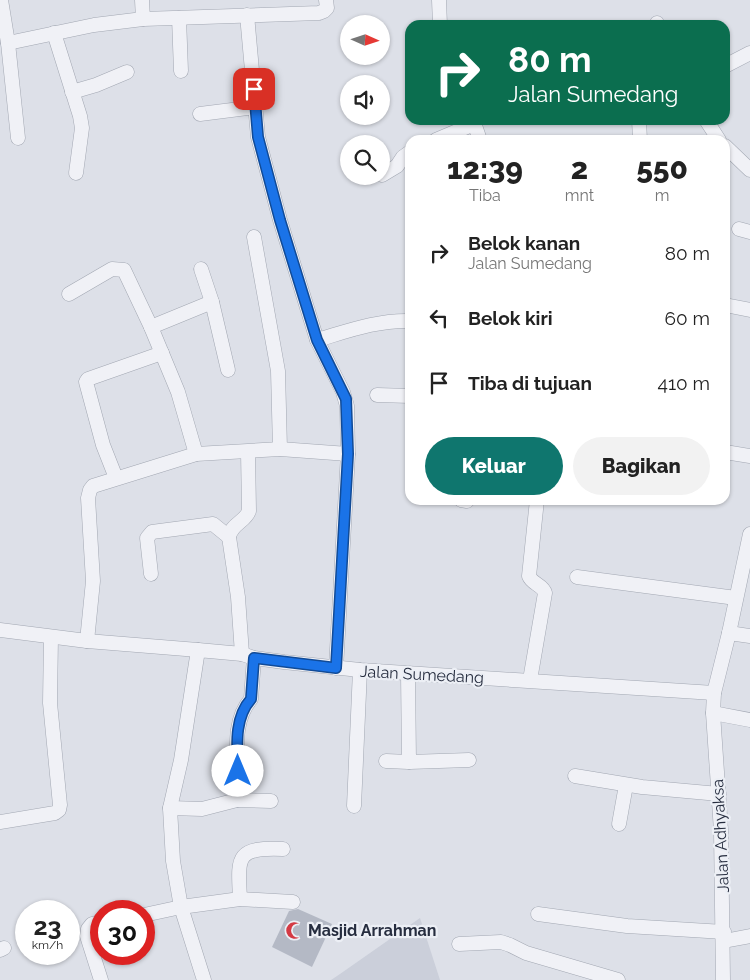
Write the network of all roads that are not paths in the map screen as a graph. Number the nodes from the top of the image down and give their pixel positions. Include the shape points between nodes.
1 (1, 0) edge
2 (142, 0) edge
3 (326, 0) edge
4 (439, 0) edge
5 (247, 15) junction
6 (178, 18) junction
7 (143, 19) junction
8 (440, 20) edge
9 (54, 33) junction
10 (8, 43) junction
11 (750, 53) edge
12 (730, 63) edge
13 (181, 71) dead end
14 (127, 72) dead end
15 (72, 92) junction
16 (256, 107) junction
17 (200, 114) dead end
18 (467, 125) edge
19 (446, 135) edge
20 (18, 138) dead end
21 (730, 151) edge
22 (405, 156) edge
23 (390, 170) edge
24 (750, 170) edge
25 (76, 173) dead end
26 (254, 237) dead end
27 (201, 269) dead end
28 (69, 294) dead end
29 (212, 302) junction
30 (730, 306) edge
31 (750, 310) edge
32 (405, 321) edge
33 (151, 328) junction
34 (317, 340) junction
35 (162, 353) junction
36 (228, 370) dead end
37 (376, 395) dead end
38 (405, 396) edge
39 (280, 449) junction
40 (248, 452) junction
41 (730, 453) edge
42 (196, 454) junction
43 (348, 454) junction
44 (750, 456) edge
45 (116, 478) junction
46 (536, 505) edge
47 (750, 534) edge
48 (229, 537) junction
49 (151, 574) dead end
50 (577, 576) dead end
51 (736, 598) junction
52 (0, 630) edge
53 (729, 633) junction
54 (750, 636) edge
55 (51, 637) junction
56 (87, 641) junction
57 (198, 650) junction
58 (248, 656) junction
59 (336, 668) junction
60 (360, 670) junction
61 (408, 673) junction
62 (530, 680) junction
63 (714, 693) junction
64 (713, 713) junction
65 (750, 720) edge
66 (386, 760) dead end
67 (469, 760) dead end
68 (409, 762) junction
69 (575, 776) dead end
70 (626, 785) junction
71 (719, 794) junction
72 (237, 800) junction
73 (271, 801) dead end
74 (354, 806) dead end
75 (170, 808) junction
76 (0, 822) edge
77 (619, 824) dead end
78 (282, 849) dead end
79 (240, 899) junction
80 (293, 902) dead end
81 (181, 907) junction
82 (155, 913) edge
83 (538, 914) dead end
84 (90, 926) edge
85 (724, 936) junction
86 (750, 936) edge
87 (459, 944) dead end
88 (90, 945) edge
89 (96, 965) edge
90 (101, 980) edge
91 (204, 980) edge
92 (618, 980) edge
93 (723, 980) edge

1 - 10 street
2 - 7 street
3 - 5 street via 328,8 319,13
4 - 8 street
5 - 6 street
5 - 16 street
6 - 7 street
6 - 13 street
7 - 9 street
9 - 10 street
9 - 15 street
10 - 20 street
11 - 12 street
14 - 15 street
15 - 25 street via 82,128
16 - 17 street
16 - 34 street via 258,137
18 - 19 street
21 - 24 street
22 - 23 street
26 - 39 street via 278,371
27 - 29 street
28 - 33 street via 112,269 124,270
29 - 33 street
29 - 36 street
30 - 31 street
32 - 34 street via 374,323
33 - 35 street
34 - 43 street via 346,399
35 - 42 street via 178,392
35 - 45 street via 86,382
37 - 38 street
39 - 40 street
39 - 43 street
40 - 42 street
40 - 48 street via 249,511 232,528
41 - 44 street
42 - 45 street
43 - 59 street
45 - 56 street via 93,486 89,493 93,581
46 - 62 street via 529,573 545,594
47 - 51 street, Jalan Adhyaksa
48 - 49 street via 213,524 152,532 147,538
48 - 58 street
50 - 51 street
51 - 53 street, Jalan Adhyaksa
52 - 55 street, Jalan Sumedang
53 - 54 street
53 - 63 street, Jalan Adhyaksa
55 - 56 street, Jalan Sumedang
55 - 76 street via 50,703 59,810
56 - 57 street, Jalan Sumedang
57 - 58 street, Jalan Sumedang
57 - 75 street
58 - 59 street, Jalan Sumedang
58 - 72 street via 251,699 245,705 238,724
59 - 60 street, Jalan Sumedang
60 - 61 street, Jalan Sumedang
60 - 74 street
61 - 62 street, Jalan Sumedang
61 - 68 street
62 - 63 street, Jalan Sumedang
63 - 64 street, Jalan Adhyaksa
64 - 65 street
64 - 71 street, Jalan Adhyaksa
66 - 68 street
67 - 68 street
69 - 70 street
70 - 71 street
70 - 77 street
71 - 85 street, Jalan Adhyaksa
72 - 73 street
72 - 75 street via 202,809
75 - 81 street via 173,861
78 - 79 street via 263,848 245,855 238,873
79 - 80 street
79 - 81 street
81 - 82 street
81 - 91 street
83 - 85 street
84 - 88 street via 87,936
85 - 86 street
85 - 93 street, Jalan Adhyaksa
87 - 92 street via 501,942
89 - 90 street

